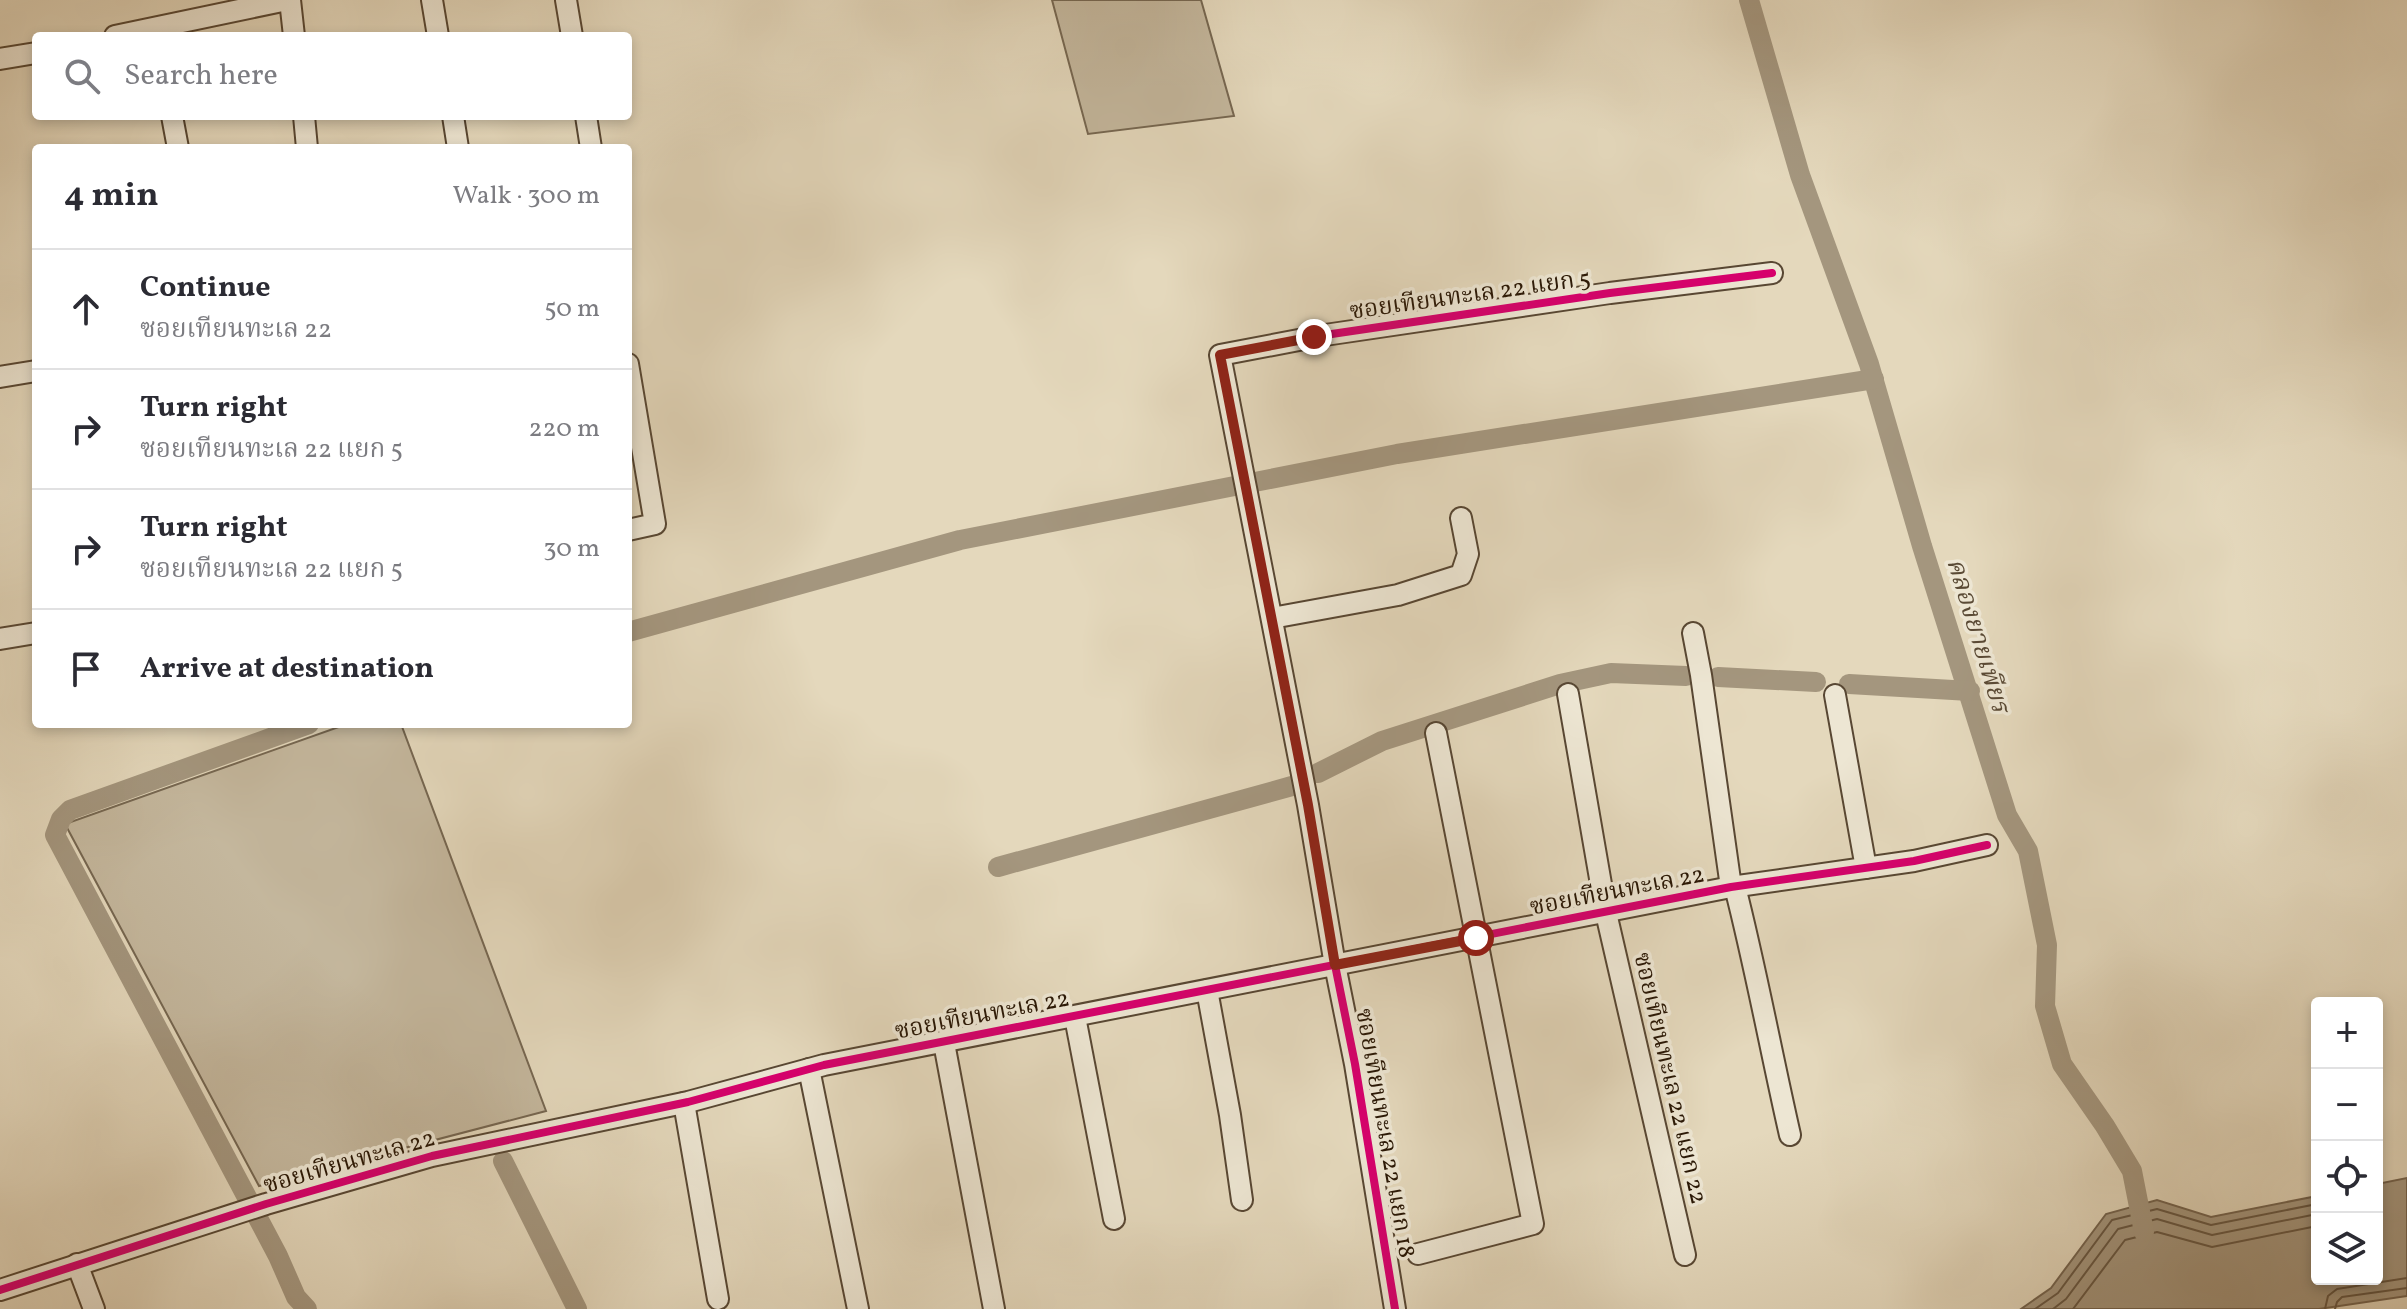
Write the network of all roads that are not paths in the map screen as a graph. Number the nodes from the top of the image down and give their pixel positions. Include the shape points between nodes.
1 (288, 0) edge
2 (432, 0) edge
3 (566, 0) edge
4 (155, 32) edge
5 (293, 32) edge
6 (437, 32) edge
7 (571, 32) edge
8 (32, 54) edge
9 (0, 59) edge
10 (173, 120) edge
11 (304, 120) edge
12 (454, 120) edge
13 (587, 120) edge
14 (177, 144) edge
15 (307, 144) edge
16 (457, 144) edge
17 (590, 144) edge
18 (1772, 273) dead end
19 (32, 372) edge
20 (0, 377) edge
21 (632, 388) edge
22 (1461, 518) dead end
23 (632, 529) edge
24 (1272, 618) junction
25 (1693, 633) dead end
26 (32, 634) edge
27 (0, 639) edge
28 (1568, 694) dead end
29 (1835, 695) dead end
30 (1436, 733) dead end
31 (1987, 845) dead end
32 (1866, 868) junction
33 (1733, 887) junction
34 (1606, 913) junction
35 (1476, 938) junction
36 (1335, 965) junction
37 (1207, 990) junction
38 (1075, 1017) junction
39 (944, 1043) junction
40 (809, 1069) junction
41 (684, 1103) junction
42 (1790, 1135) dead end
43 (1242, 1200) dead end
44 (1114, 1219) dead end
45 (1418, 1254) dead end
46 (1685, 1255) dead end
47 (77, 1264) junction
48 (0, 1290) edge
49 (718, 1299) dead end
50 (94, 1309) edge
51 (858, 1309) edge
52 (994, 1309) edge
53 (1395, 1309) edge

1 - 4 street
1 - 5 street
2 - 6 street
3 - 7 street
8 - 9 street
10 - 14 street
11 - 15 street
12 - 16 street
13 - 17 street
18 - 24 street, ซอยเทียนทะเล 22 แยก 5 via 1325,335 1220,355
19 - 20 street
21 - 23 street via 655,524
22 - 24 street via 1468,554 1461,575 1398,595
24 - 36 street, ซอยเทียนทะเล 22 แยก 5
25 - 33 street
26 - 27 street
28 - 34 street, ซอยเทียนทะเล 22 แยก 22
29 - 32 street
30 - 35 street
31 - 32 street, ซอยเทียนทะเล 22
32 - 33 street, ซอยเทียนทะเล 22
33 - 34 street, ซอยเทียนทะเล 22
33 - 42 street
34 - 35 street, ซอยเทียนทะเล 22
34 - 46 street, ซอยเทียนทะเล 22 แยก 22
35 - 36 street, ซอยเทียนทะเล 22
35 - 45 street via 1533,1224
36 - 37 street, ซอยเทียนทะเล 22
36 - 53 street, ซอยเทียนทะเล 22 แยก 18
37 - 38 street, ซอยเทียนทะเล 22
37 - 43 street
38 - 39 street, ซอยเทียนทะเล 22
38 - 44 street
39 - 40 street, ซอยเทียนทะเล 22
39 - 52 street
40 - 41 street, ซอยเทียนทะเล 22
40 - 51 street
41 - 47 street, ซอยเทียนทะเล 22 via 432,1156
41 - 49 street
47 - 48 street, ซอยเทียนทะเล 22
47 - 50 street

